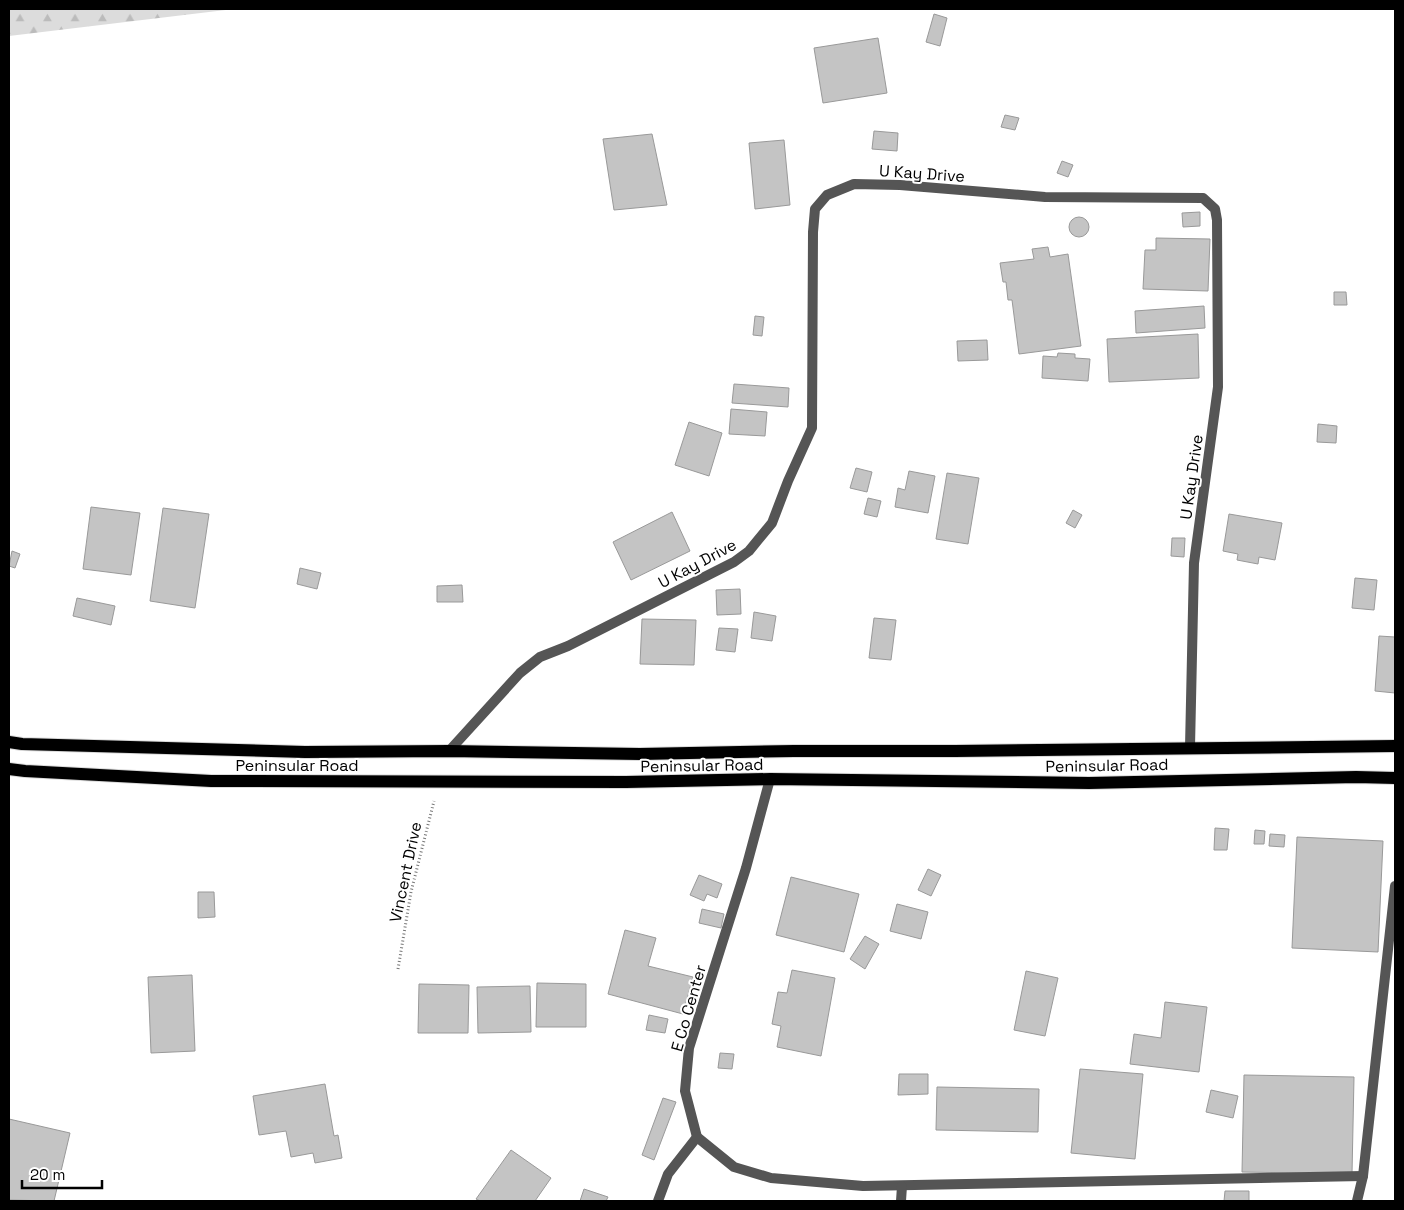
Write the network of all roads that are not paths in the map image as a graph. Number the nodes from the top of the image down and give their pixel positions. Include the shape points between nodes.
1 (9, 742) edge
2 (1395, 746) edge
3 (1190, 748) junction
4 (449, 752) junction
5 (9, 769) edge
6 (1395, 778) edge
7 (770, 779) junction
8 (1395, 886) edge
9 (697, 1137) junction
10 (1362, 1176) junction
11 (902, 1186) junction
12 (658, 1201) edge
13 (902, 1201) edge
14 (1357, 1201) edge

1 - 4 main road, Peninsular Road via 215,751
2 - 3 main road, Peninsular Road
3 - 4 main road, Peninsular Road via 640,754
3 - 4 street, U Kay Drive via 1194,563 1218,387 1215,209 1203,198 1045,197 854,184 828,195 815,209 812,428 772,523 750,551 734,562 540,657 520,673
5 - 7 main road, Peninsular Road via 211,781
6 - 7 main road, Peninsular Road via 1089,783
7 - 9 street, E Co Center via 746,868 689,1048 684,1091
8 - 10 street
9 - 11 street via 734,1167 771,1178
9 - 12 street via 668,1174
10 - 11 street
10 - 14 street
11 - 13 street

